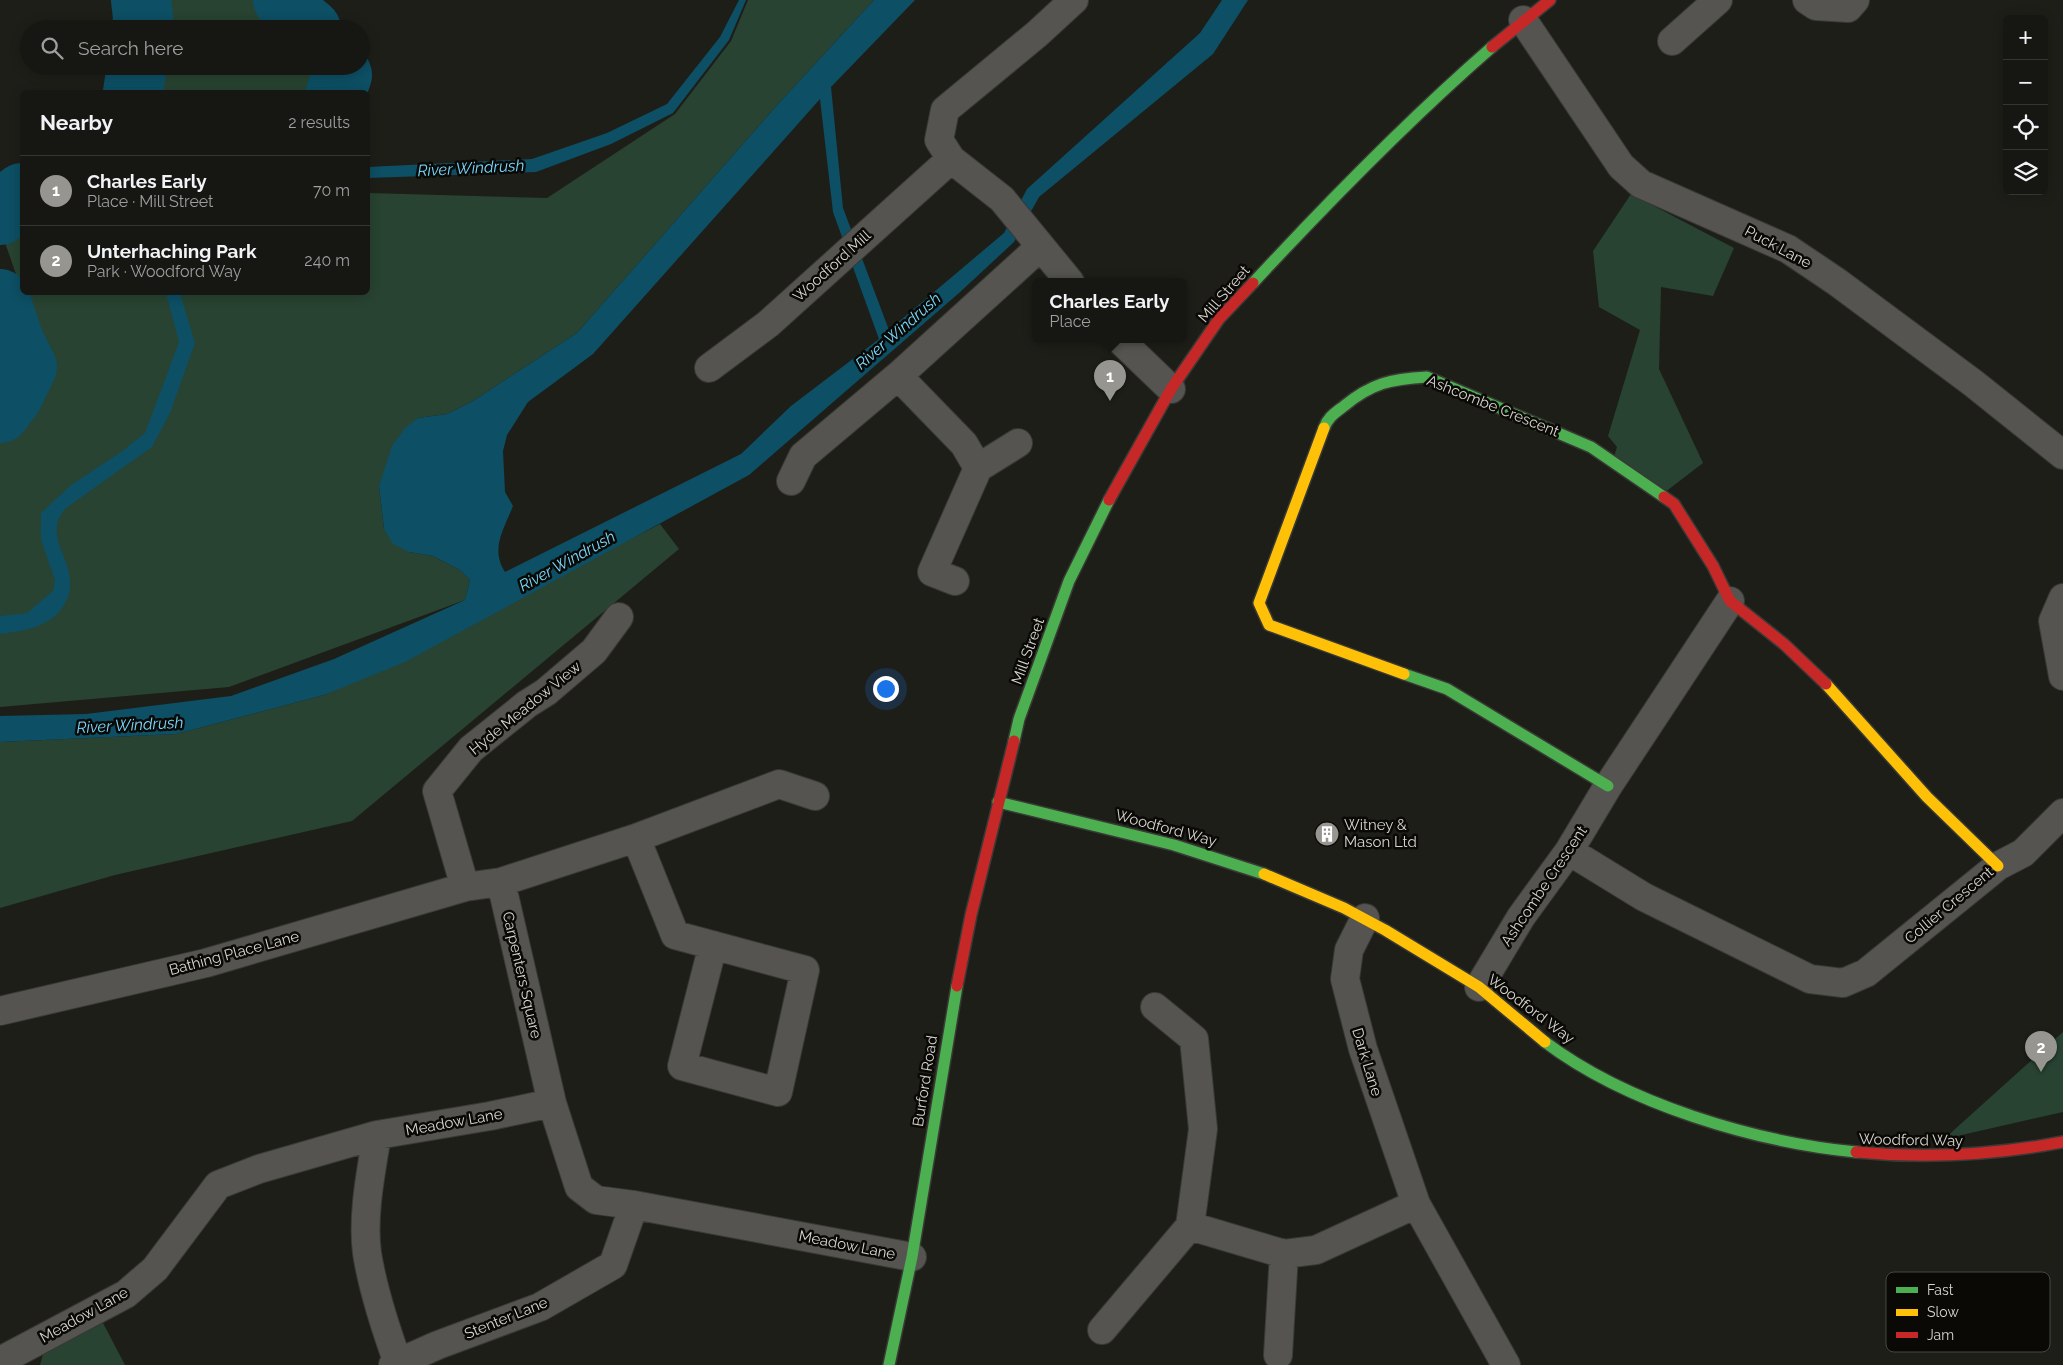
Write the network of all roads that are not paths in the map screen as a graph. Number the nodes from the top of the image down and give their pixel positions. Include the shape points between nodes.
1 (1074, 0) edge
2 (1550, 0) edge
3 (1718, 0) edge
4 (1807, 0) edge
5 (1855, 0) edge
6 (1523, 20) junction
7 (1672, 41) dead end
8 (951, 159) junction
9 (1036, 242) junction
10 (1067, 278) edge
11 (1123, 343) edge
12 (709, 368) dead end
13 (898, 376) junction
14 (1171, 389) junction
15 (1018, 444) dead end
16 (2063, 455) edge
17 (978, 468) junction
18 (791, 481) dead end
19 (955, 581) dead end
20 (2063, 598) edge
21 (1730, 601) junction
22 (619, 617) dead end
23 (2063, 676) edge
24 (1608, 786) junction
25 (815, 796) dead end
26 (998, 802) junction
27 (2063, 813) edge
28 (636, 838) junction
29 (1569, 851) junction
30 (1998, 866) junction
31 (501, 882) junction
32 (465, 887) junction
33 (1365, 918) junction
34 (713, 945) junction
35 (1479, 987) junction
36 (1155, 1007) dead end
37 (0, 1011) edge
38 (552, 1103) junction
39 (378, 1135) junction
40 (2063, 1142) edge
41 (1416, 1204) junction
42 (634, 1205) junction
43 (1190, 1226) junction
44 (1284, 1254) junction
45 (912, 1257) junction
46 (1102, 1330) dead end
47 (1278, 1355) dead end
48 (0, 1361) edge
49 (395, 1364) edge
50 (889, 1365) edge
51 (1506, 1365) edge

1 - 8 street via 945,110 940,140
2 - 6 street, Mill Street
3 - 7 street
4 - 5 street via 1816,6 1848,8
6 - 14 street, Mill Street via 1424,106 1321,209 1219,319
6 - 16 street, Puck Lane via 1621,166 1641,184 1788,249 1974,383
8 - 9 street via 1002,200
8 - 12 street, Woodford Mill via 768,324
9 - 10 street
9 - 13 street
11 - 14 street
13 - 17 street via 964,444
13 - 18 street via 803,456
14 - 26 street, Mill Street via 1104,509 1069,581 1019,719
15 - 17 street
17 - 19 street via 932,572
20 - 23 street via 2053,621
21 - 24 street, Ashcombe Crescent
21 - 24 street, Ashcombe Crescent via 1713,566 1674,504 1592,447 1427,377 1398,379 1364,390 1328,418 1259,603 1269,625 1447,689
21 - 30 street, Collier Crescent via 1784,644 1839,696 1928,796
22 - 32 street, Hyde Meadow View via 594,651 471,749 437,791
24 - 29 street, Ashcombe Crescent
25 - 28 street via 779,784
26 - 33 street, Woodford Way via 1143,835 1228,860 1288,881
26 - 45 street, Burford Road via 950,1018
27 - 30 street via 2023,853
28 - 31 street
28 - 34 street via 676,934
29 - 30 street, Collier Crescent via 1644,897 1810,979 1843,984 1866,973
29 - 35 street, Ashcombe Crescent via 1520,918
31 - 32 street
31 - 38 street, Carpenters Square
32 - 37 street, Bathing Place Lane via 206,962
33 - 35 street, Woodford Way
33 - 41 street, Dark Lane via 1349,950 1345,979 1368,1068
34 - 34 street via 805,970 778,1092 682,1066
35 - 40 street, Woodford Way via 1534,1033 1603,1079 1669,1108 1734,1128 1852,1154 1906,1158 1960,1158 2025,1151
36 - 43 street via 1194,1039 1204,1129
38 - 39 street, Meadow Lane
38 - 42 street, Meadow Lane via 578,1187 596,1200
39 - 48 street, Meadow Lane via 259,1169 218,1185 154,1269 126,1294
39 - 49 street via 368,1190 367,1251 379,1310
41 - 44 street via 1316,1250
41 - 51 street, Dark Lane
42 - 45 street, Meadow Lane
42 - 49 street, Stenter Lane via 613,1265 540,1307
43 - 44 street
43 - 46 street
44 - 47 street
45 - 50 street, Burford Road

